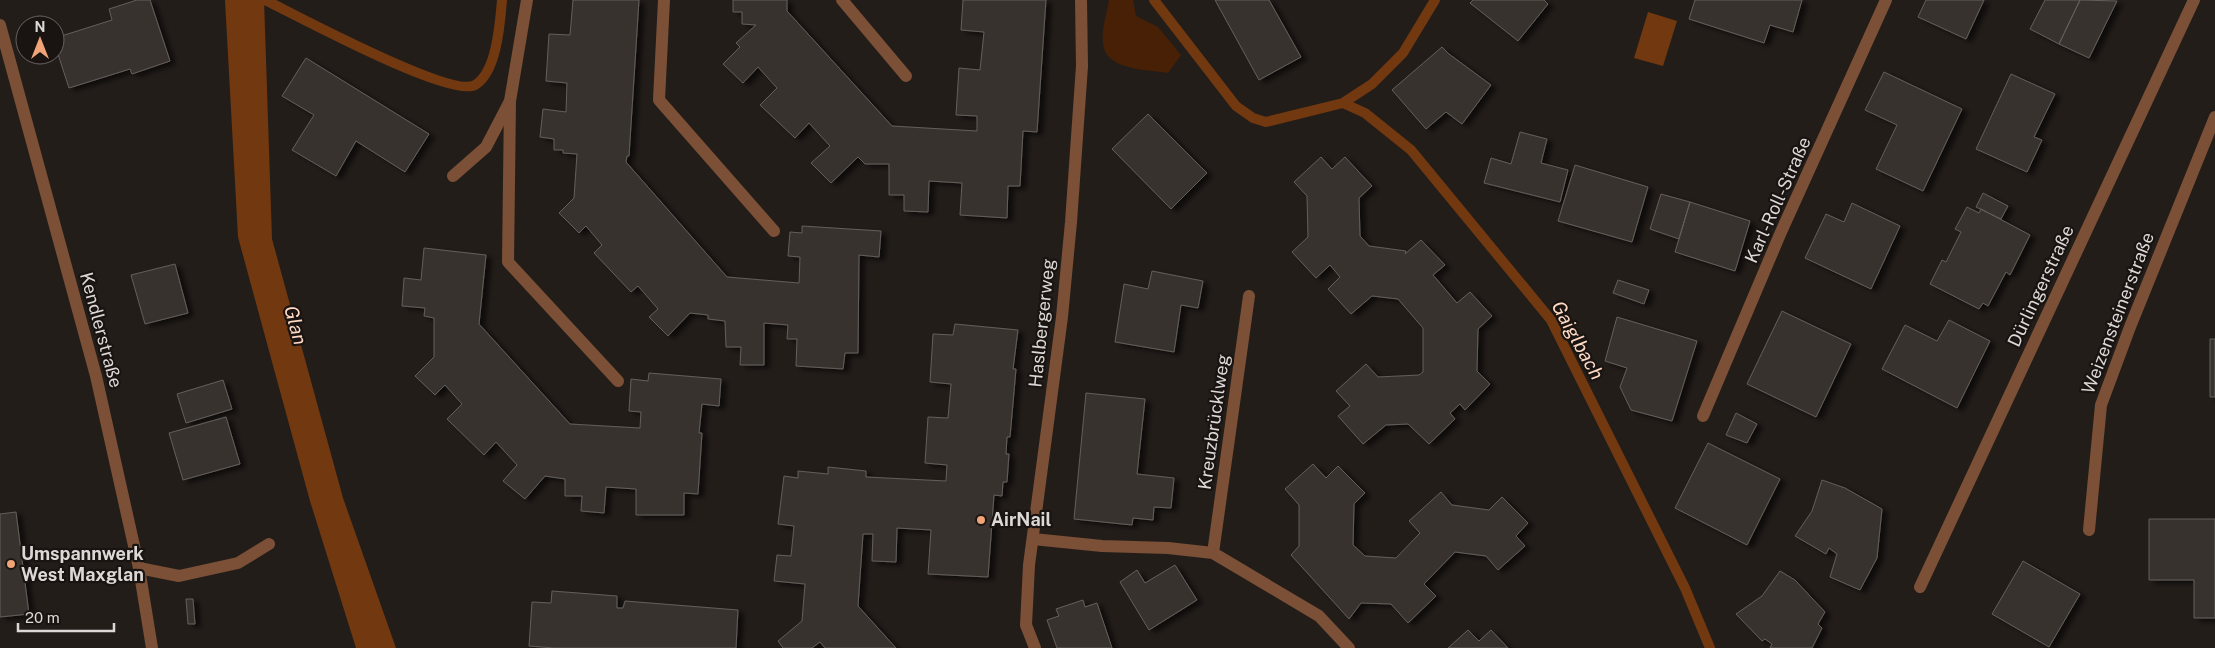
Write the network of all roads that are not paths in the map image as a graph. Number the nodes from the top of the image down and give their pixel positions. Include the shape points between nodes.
1 (527, 0) edge
2 (664, 0) edge
3 (842, 0) edge
4 (1081, 0) edge
5 (1886, 0) edge
6 (2194, 0) edge
7 (0, 24) edge
8 (906, 76) dead end
9 (510, 101) junction
10 (2215, 117) edge
11 (453, 176) dead end
12 (774, 230) dead end
13 (1249, 296) dead end
14 (618, 382) dead end
15 (1703, 416) dead end
16 (2089, 530) dead end
17 (1033, 539) junction
18 (269, 544) dead end
19 (1213, 553) junction
20 (139, 568) junction
21 (1920, 587) dead end
22 (152, 648) edge
23 (1035, 648) edge
24 (1349, 648) edge

1 - 9 street
2 - 12 street via 659,100
3 - 8 street
4 - 17 street, Haslbergerweg via 1082,66 1071,222
5 - 15 street, Karl-Roll-Straße via 1781,232
6 - 21 street, Dürlingerstraße
7 - 20 street, Kendlerstraße via 96,376
9 - 11 street via 486,147
9 - 14 street via 508,262
10 - 16 street, Weizensteinerstraße via 2101,405
13 - 19 street, Kreuzbrücklweg
17 - 19 street
17 - 23 street, Haslbergerweg via 1026,625
18 - 20 street via 238,563 179,576
19 - 24 street via 1319,616
20 - 22 street, Kendlerstraße

